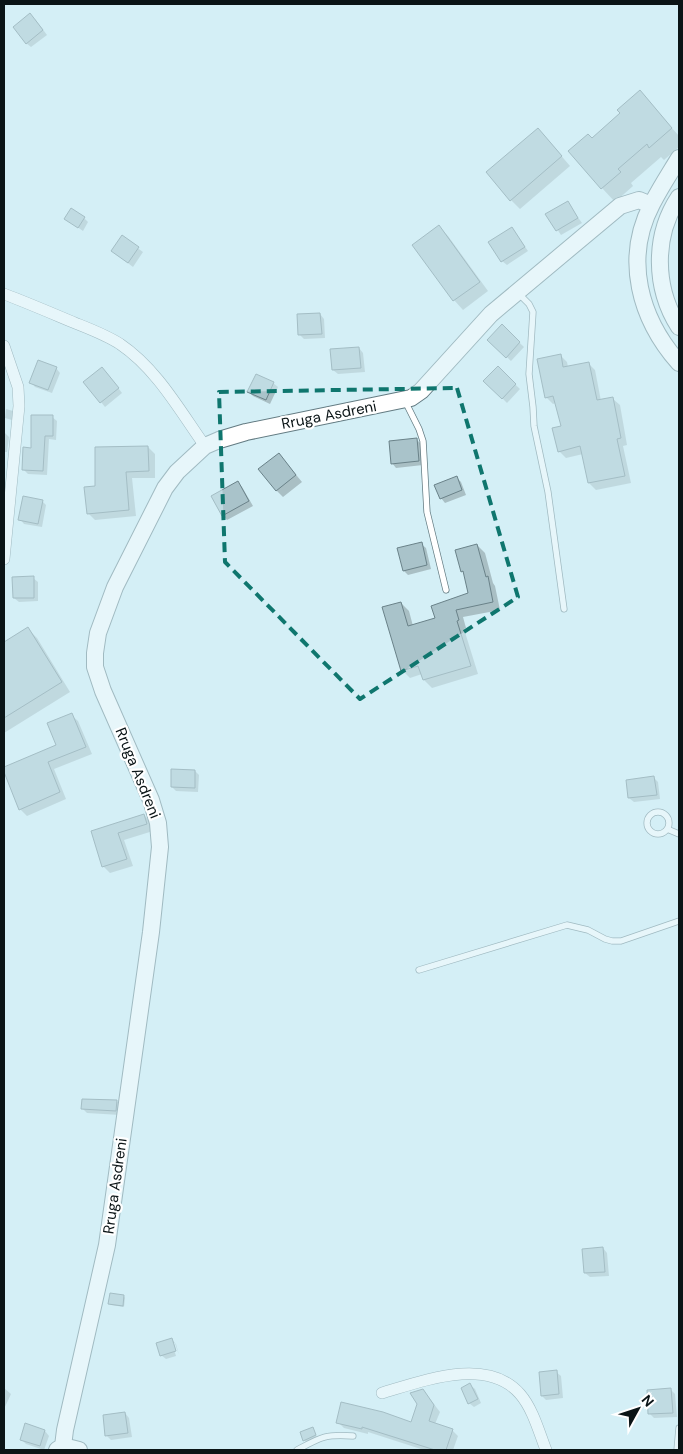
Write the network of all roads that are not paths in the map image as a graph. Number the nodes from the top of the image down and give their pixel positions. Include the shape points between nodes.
1 (679, 158) edge
2 (679, 197) edge
3 (651, 205) junction
4 (516, 291) junction
5 (4, 294) edge
6 (679, 327) edge
7 (4, 346) edge
8 (679, 363) edge
9 (404, 400) junction
10 (205, 446) junction
11 (4, 559) edge
12 (446, 590) dead end
13 (564, 609) dead end
14 (667, 829) dead end
15 (679, 834) edge
16 (679, 921) edge
17 (419, 970) dead end
18 (382, 1393) dead end
19 (679, 1428) edge
20 (354, 1436) dead end
21 (60, 1448) edge
22 (79, 1450) edge
23 (297, 1450) edge
24 (546, 1450) edge
25 (677, 1450) edge

1 - 3 street
2 - 6 street via 668,218 659,253 660,276 670,312
3 - 4 street, Rruga Asdreni via 639,200 620,206
3 - 8 street via 642,231 638,261 640,286 651,325
4 - 9 street, Rruga Asdreni via 421,391
4 - 13 lane via 533,312 529,374 534,426 548,492
5 - 10 street via 120,344 162,385
7 - 11 street via 18,387 19,406
9 - 10 street, Rruga Asdreni via 246,432
9 - 12 lane via 423,441 427,512
10 - 21 street, Rruga Asdreni via 177,472 153,510 115,587 98,633 95,652 95,667 103,691 151,800 158,823 160,847 107,1245
14 - 15 lane
16 - 17 lane via 621,941 612,941 567,924
18 - 24 street via 429,1380 475,1373 493,1376 508,1383 521,1395
19 - 25 lane
20 - 23 lane via 334,1434
21 - 22 street

